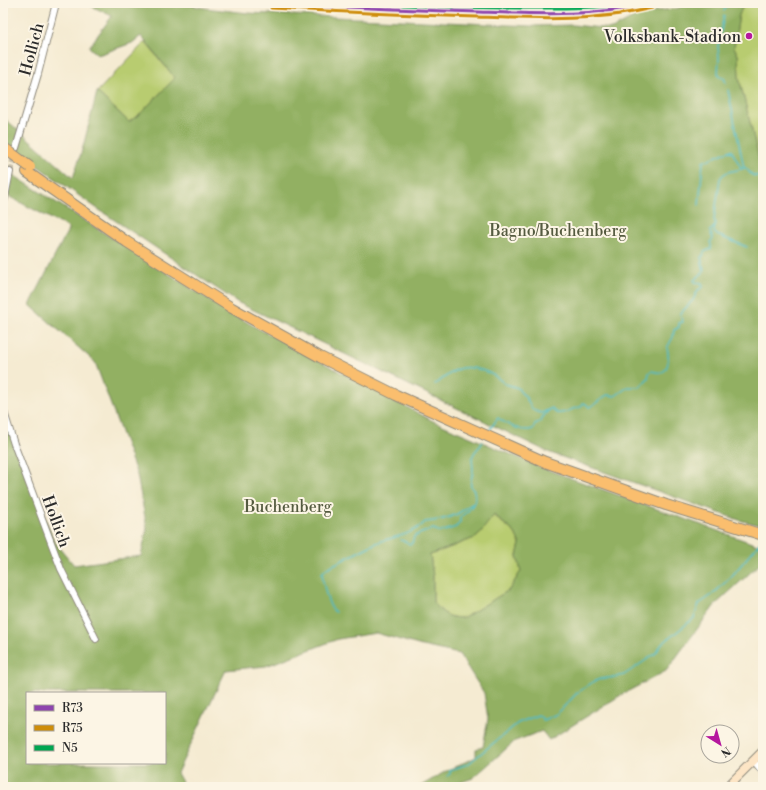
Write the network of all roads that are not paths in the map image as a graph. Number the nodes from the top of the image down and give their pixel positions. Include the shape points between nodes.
1 (56, 3) edge
2 (271, 3) edge
3 (651, 3) edge
4 (3, 147) edge
5 (16, 148) tunnel mouth
6 (3, 153) edge
7 (29, 170) junction
8 (10, 172) tunnel mouth
9 (3, 207) edge
10 (3, 409) edge
11 (763, 529) edge
12 (763, 535) edge
13 (96, 639) dead end
14 (763, 751) edge
15 (754, 761) junction
16 (763, 772) edge
17 (727, 787) edge

1 - 5 street, Hollich
2 - 3 main road via 374,9 575,14 611,11
4 - 7 highway, bridge
6 - 7 highway
7 - 11 highway via 235,305 398,391 546,458
7 - 12 highway via 127,242 232,308 320,357 396,395 545,462 666,505
8 - 9 street
10 - 13 street, Hollich via 61,569
14 - 15 main road
15 - 16 street
15 - 17 main road

